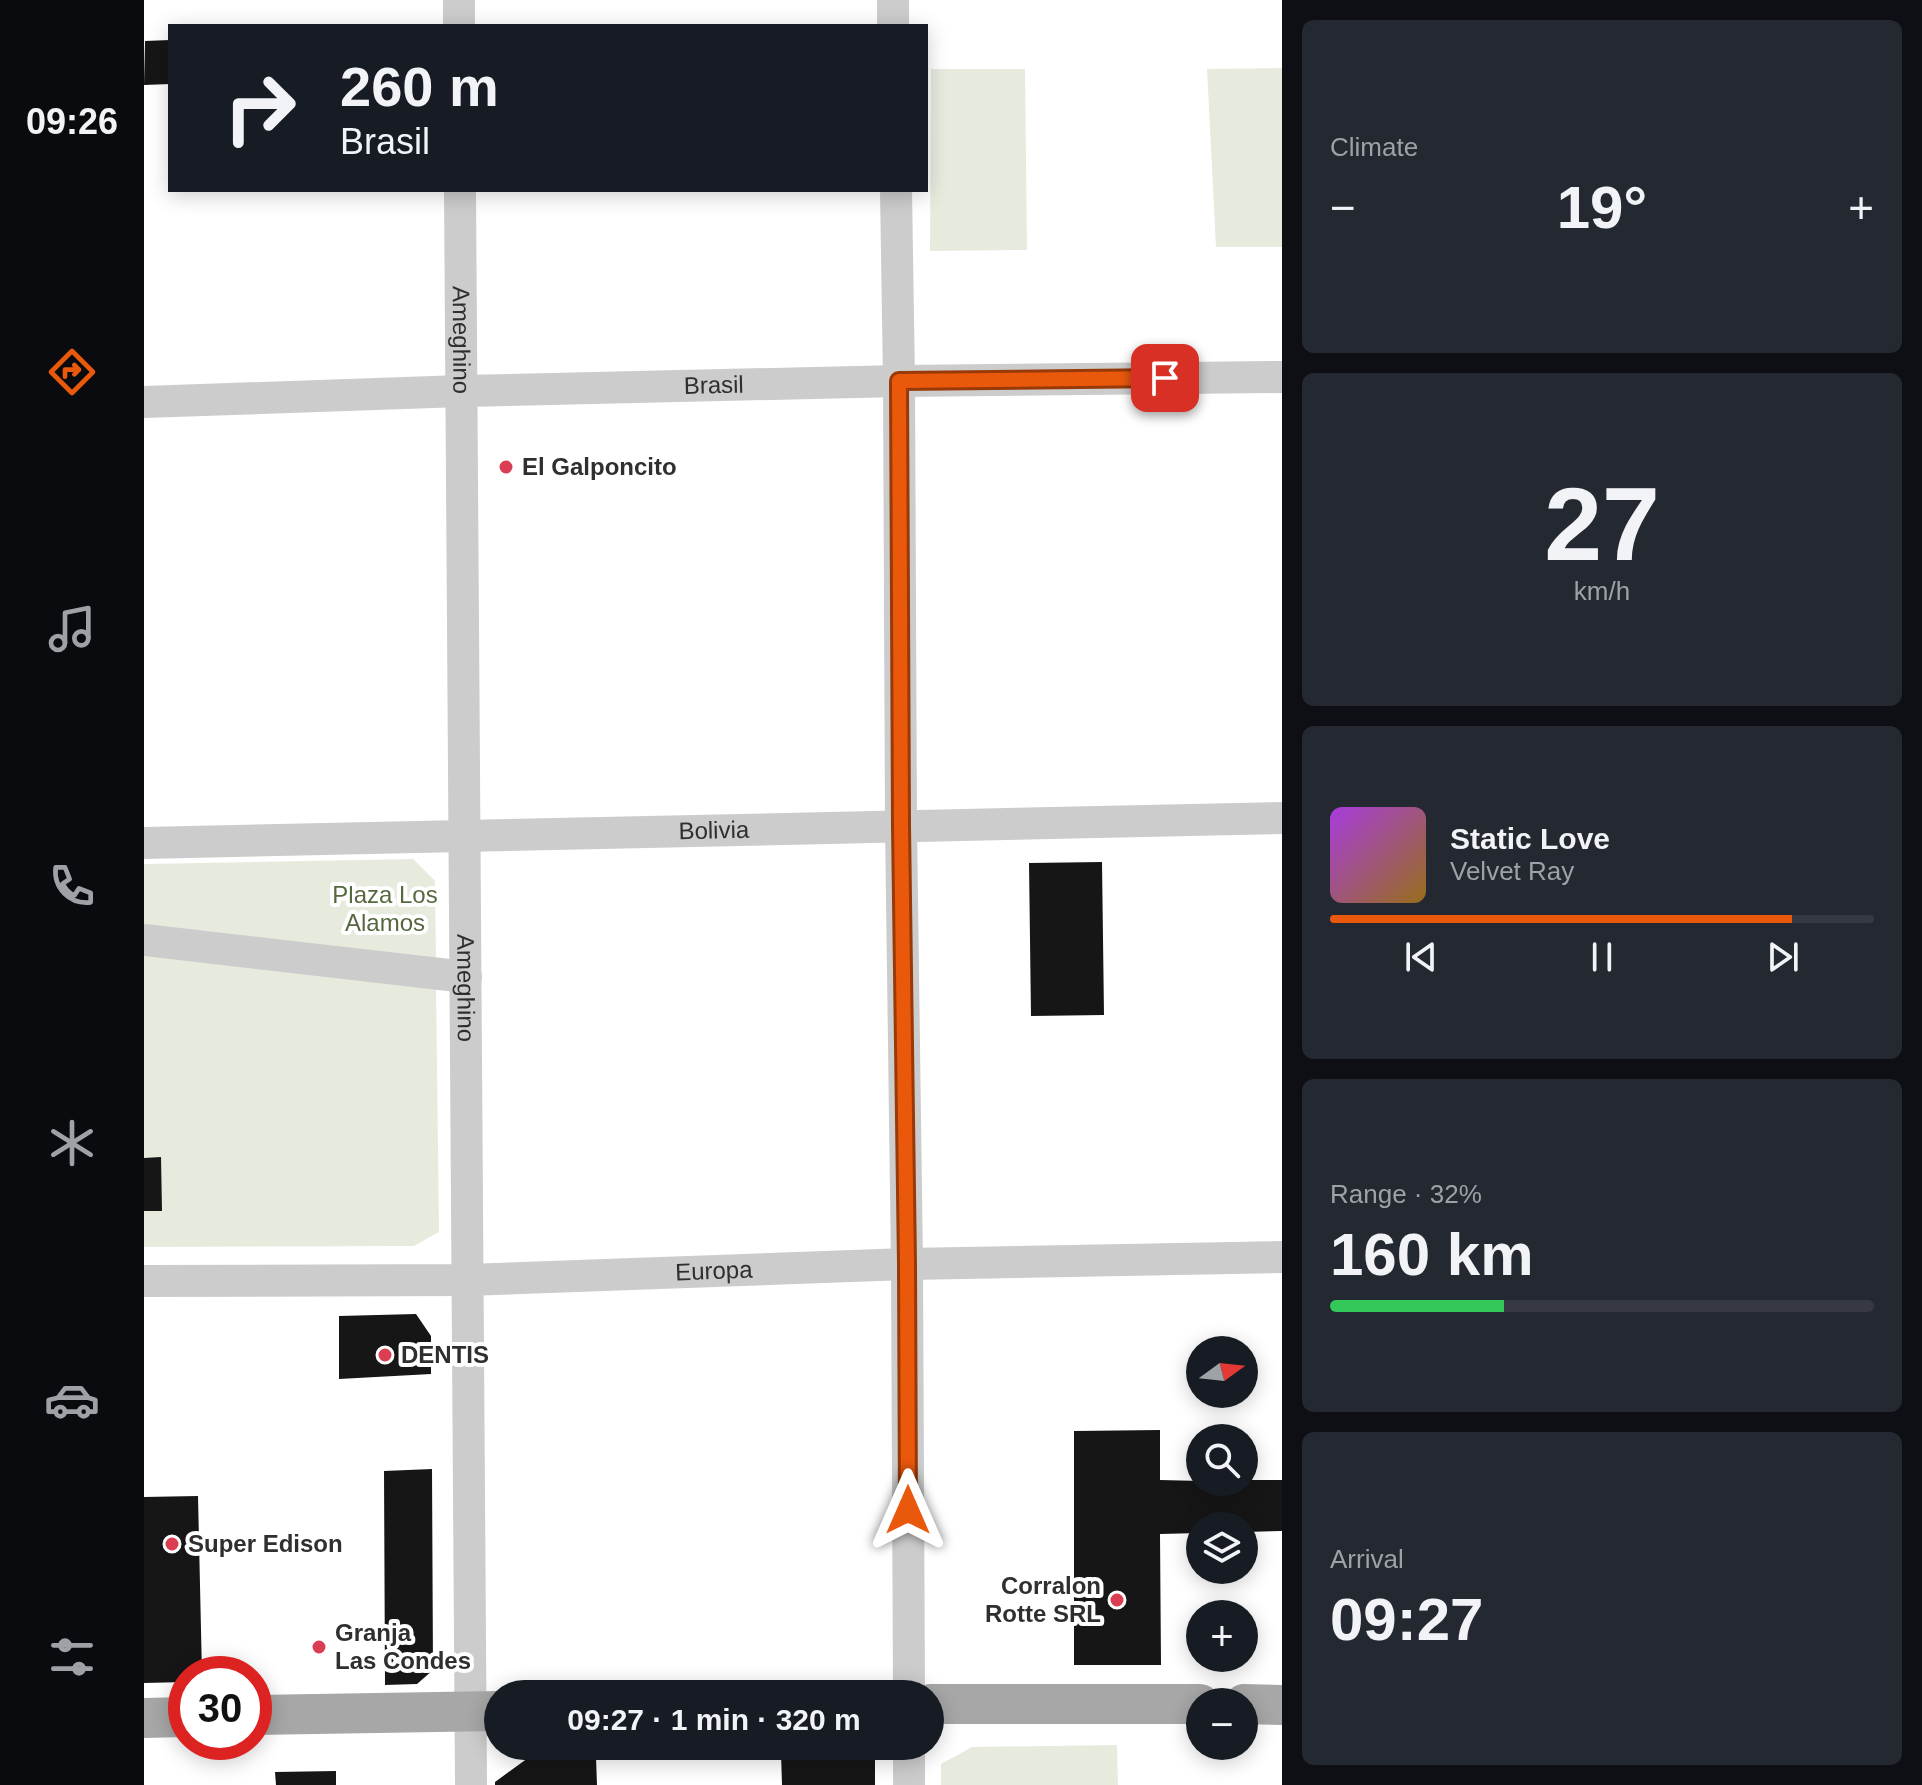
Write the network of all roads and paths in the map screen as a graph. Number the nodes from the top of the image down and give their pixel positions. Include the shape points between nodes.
1 (459, 0) edge
2 (893, 0) edge
3 (459, 24) edge
4 (893, 24) edge
5 (460, 192) edge
6 (896, 192) edge
7 (1282, 377) edge
8 (899, 381) junction
9 (462, 391) junction
10 (144, 402) edge
11 (1282, 818) edge
12 (901, 826) junction
13 (464, 836) junction
14 (144, 843) edge
15 (144, 940) edge
16 (466, 977) junction
17 (1282, 1257) edge
18 (907, 1264) junction
19 (467, 1280) junction
20 (144, 1281) edge
21 (909, 1680) edge
22 (944, 1704) edge
23 (1186, 1704) edge
24 (1258, 1704) edge
25 (1282, 1705) edge
26 (484, 1711) edge
27 (272, 1715) edge
28 (168, 1717) edge
29 (144, 1718) edge
30 (909, 1760) edge
31 (471, 1785) edge
32 (909, 1785) edge

1 - 3 street
2 - 4 street
5 - 9 street, Ameghino
6 - 8 street
7 - 8 street, Brasil
8 - 9 street, Brasil
8 - 12 street
9 - 10 street, Brasil
9 - 13 street, Ameghino
11 - 12 street, Bolivia
12 - 13 street, Bolivia
12 - 18 street
13 - 14 street, Bolivia
13 - 16 street, Ameghino
15 - 16 street
16 - 19 street, Ameghino
17 - 18 street, Europa
18 - 19 street, Europa
18 - 21 street
19 - 20 street, Europa
19 - 26 street, Ameghino
22 - 23 main road
24 - 25 main road
26 - 27 main road
26 - 31 street, Ameghino
28 - 29 main road
30 - 32 street

